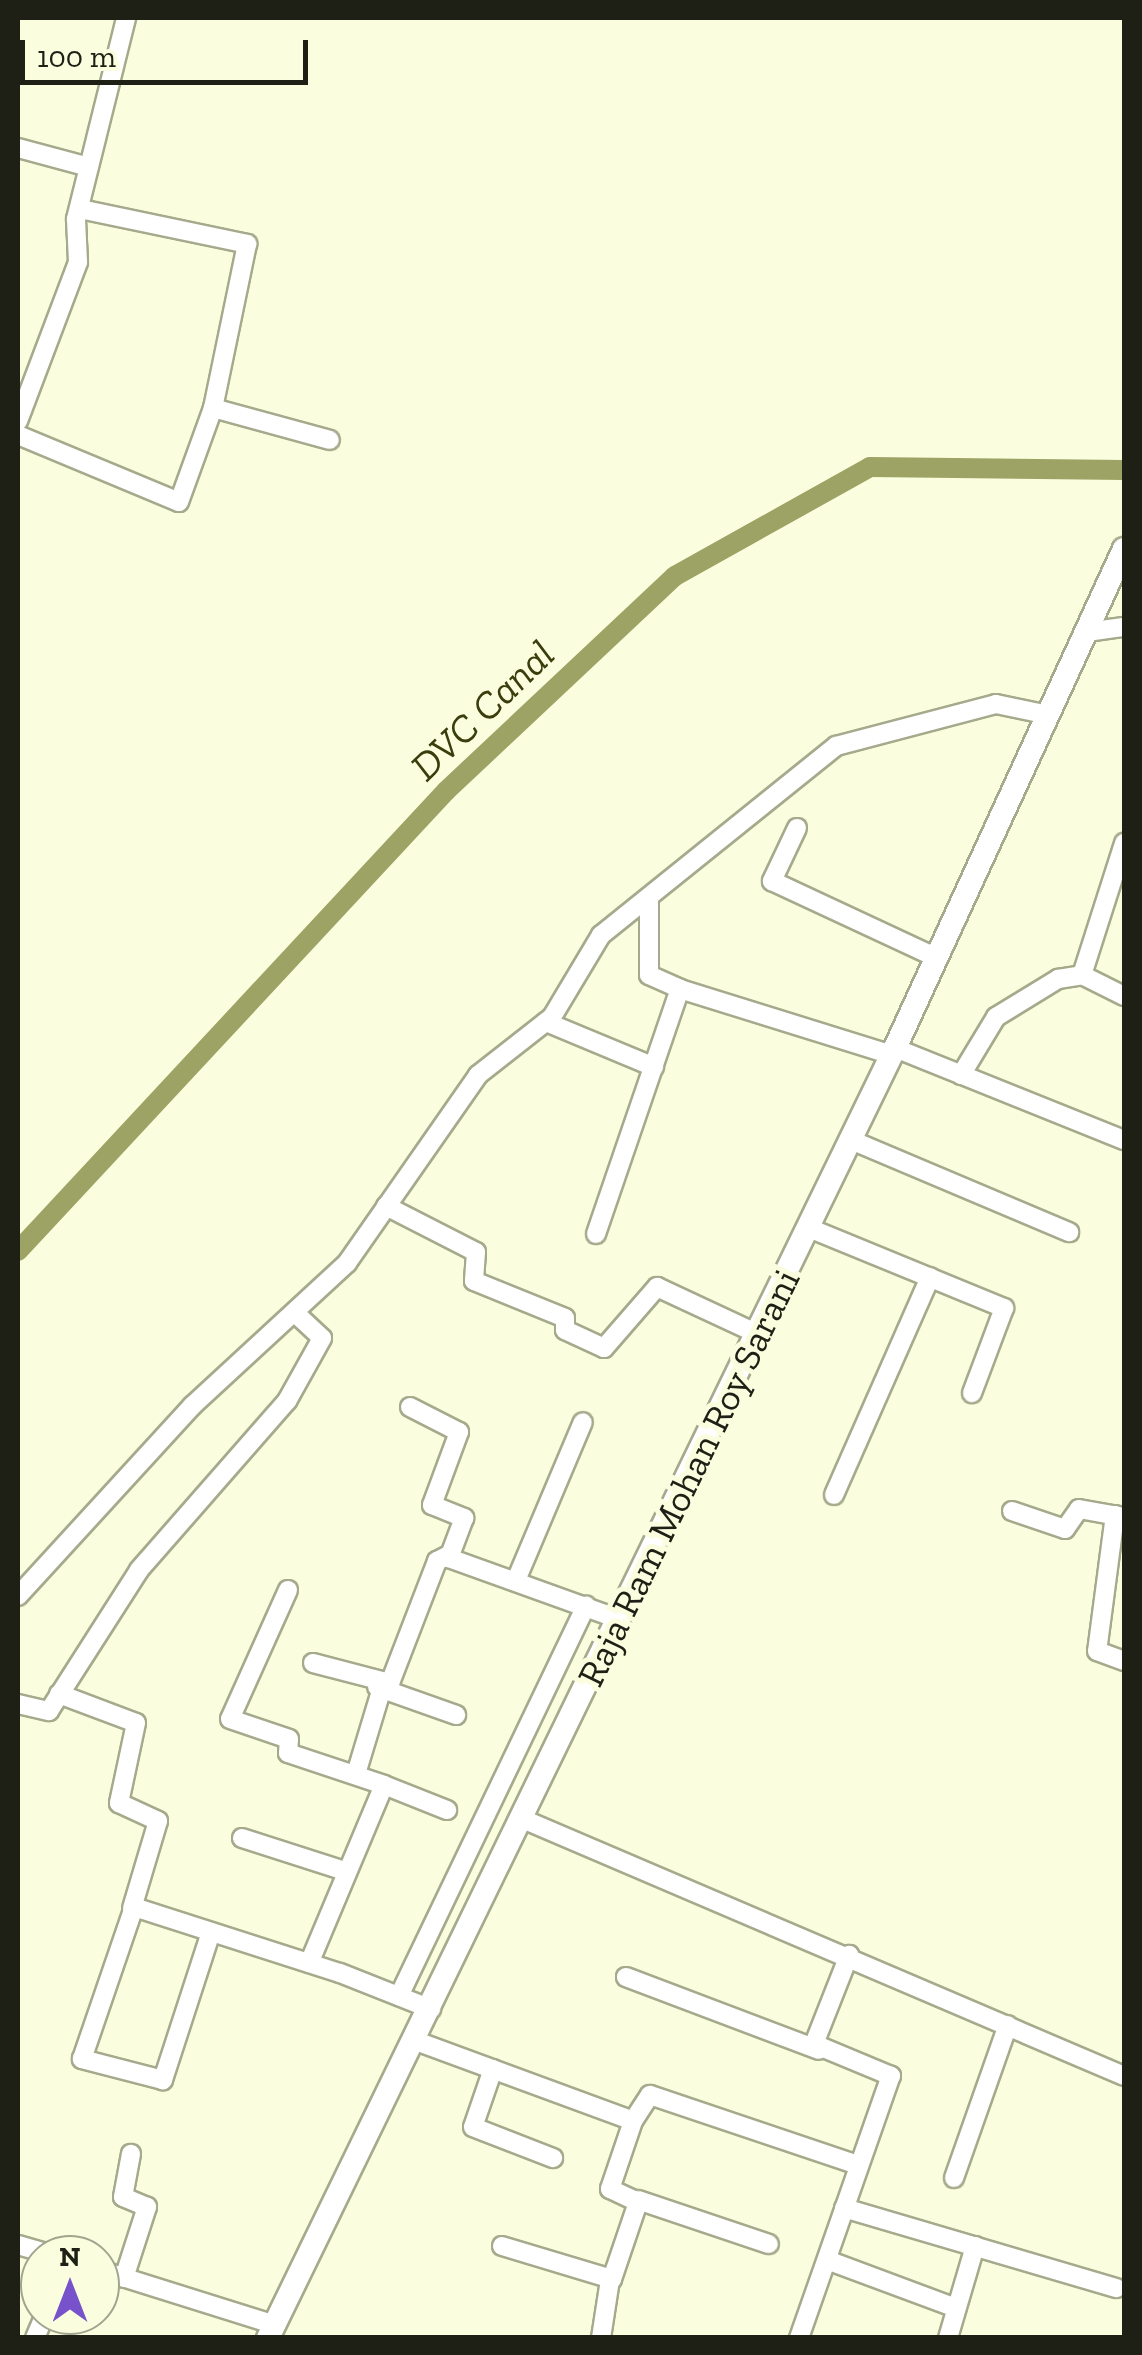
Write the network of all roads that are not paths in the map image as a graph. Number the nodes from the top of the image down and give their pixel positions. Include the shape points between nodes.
1 (126, 18) edge
2 (18, 148) edge
3 (89, 167) junction
4 (80, 209) junction
5 (213, 408) junction
6 (18, 421) edge
7 (18, 435) edge
8 (330, 440) dead end
9 (1124, 549) edge
10 (1091, 622) junction
11 (1124, 627) edge
12 (1049, 716) junction
13 (797, 828) dead end
14 (1124, 843) edge
15 (649, 900) junction
16 (937, 958) junction
17 (1082, 974) junction
18 (680, 989) junction
19 (1124, 996) edge
20 (546, 1022) junction
21 (894, 1052) junction
22 (654, 1067) junction
23 (961, 1074) junction
24 (851, 1140) junction
25 (1124, 1140) edge
26 (386, 1206) junction
27 (809, 1228) junction
28 (1069, 1232) dead end
29 (596, 1234) dead end
30 (930, 1276) junction
31 (297, 1315) junction
32 (758, 1334) junction
33 (972, 1393) dead end
34 (410, 1407) dead end
35 (583, 1422) dead end
36 (834, 1494) dead end
37 (1012, 1511) dead end
38 (1120, 1516) edge
39 (447, 1556) junction
40 (517, 1578) junction
41 (288, 1590) dead end
42 (18, 1596) edge
43 (586, 1605) junction
44 (621, 1620) junction
45 (1124, 1662) edge
46 (313, 1663) dead end
47 (380, 1688) junction
48 (59, 1694) junction
49 (18, 1704) edge
50 (456, 1715) dead end
51 (356, 1774) junction
52 (384, 1785) junction
53 (447, 1810) dead end
54 (525, 1820) junction
55 (242, 1838) dead end
56 (345, 1870) junction
57 (132, 1908) junction
58 (211, 1932) junction
59 (849, 1955) junction
60 (309, 1964) junction
61 (626, 1978) dead end
62 (399, 1996) junction
63 (431, 2009) junction
64 (1008, 2025) junction
65 (416, 2041) junction
66 (820, 2050) junction
67 (493, 2070) junction
68 (1124, 2076) edge
69 (633, 2120) junction
70 (131, 2154) dead end
71 (553, 2158) dead end
72 (858, 2165) junction
73 (954, 2178) dead end
74 (638, 2200) junction
75 (844, 2208) junction
76 (770, 2244) dead end
77 (502, 2246) dead end
78 (975, 2246) junction
79 (828, 2260) junction
80 (120, 2277) edge
81 (124, 2278) junction
82 (610, 2280) junction
83 (1116, 2288) dead end
84 (956, 2308) junction
85 (272, 2331) edge
86 (602, 2338) edge
87 (798, 2338) edge
88 (948, 2338) edge

1 - 3 street
2 - 3 street
3 - 4 street
4 - 5 street via 247,244
4 - 6 street via 78,262
5 - 7 street via 178,502
5 - 8 street
9 - 10 street, Raja Ram Mohan Roy Sarani
10 - 11 street
10 - 12 street, Raja Ram Mohan Roy Sarani
12 - 15 street via 996,704 836,746
12 - 16 street, Raja Ram Mohan Roy Sarani
13 - 16 street via 772,881
14 - 17 street
15 - 18 street via 649,974
15 - 20 street via 581,955
16 - 21 street, Raja Ram Mohan Roy Sarani
17 - 19 street
17 - 23 street via 996,1018
18 - 21 street
18 - 22 street
20 - 22 street
20 - 26 street via 478,1075
21 - 23 street
21 - 24 street, Raja Ram Mohan Roy Sarani
22 - 29 street
23 - 25 street
24 - 27 street, Raja Ram Mohan Roy Sarani
24 - 28 street
26 - 31 street
26 - 32 street via 476,1252 474,1281 565,1318 565,1330 604,1348 656,1287
27 - 30 street
27 - 32 street, Raja Ram Mohan Roy Sarani
30 - 33 street via 1004,1308
30 - 36 street
31 - 42 street via 192,1406
31 - 48 street via 323,1334 310,1364 139,1570
32 - 44 street, Raja Ram Mohan Roy Sarani
34 - 39 street via 459,1432 432,1505 464,1518
35 - 40 street
37 - 38 street via 1065,1528 1080,1509
38 - 45 street via 1098,1651
39 - 40 street
39 - 47 street via 437,1561 394,1678
40 - 43 street
41 - 51 street via 230,1718 289,1739 288,1754
43 - 44 street
43 - 62 street
44 - 54 street, Raja Ram Mohan Roy Sarani
46 - 47 street
47 - 50 street
47 - 51 street
48 - 49 street via 45,1714
48 - 57 street via 136,1723 119,1803 158,1821
51 - 52 street
52 - 53 street
52 - 56 street
54 - 59 street
54 - 63 street, Raja Ram Mohan Roy Sarani
55 - 56 street
56 - 60 street
57 - 58 street
57 - 58 street via 82,2059 156,2083
58 - 60 street
59 - 64 street
59 - 66 street via 815,2028
60 - 62 street
61 - 66 street
62 - 63 street
63 - 65 street, Raja Ram Mohan Roy Sarani
64 - 68 street
64 - 73 street
65 - 67 street
65 - 85 street, Raja Ram Mohan Roy Sarani
66 - 72 street via 891,2076
67 - 69 street
67 - 71 street via 473,2127
69 - 72 street via 650,2096
69 - 74 street via 610,2189
70 - 81 street via 123,2197 147,2207
72 - 75 street
74 - 76 street
74 - 82 street
75 - 78 street
75 - 79 street
77 - 82 street
78 - 83 street
78 - 84 street
79 - 84 street
79 - 87 street
80 - 81 street
81 - 85 street
82 - 86 street
84 - 88 street

